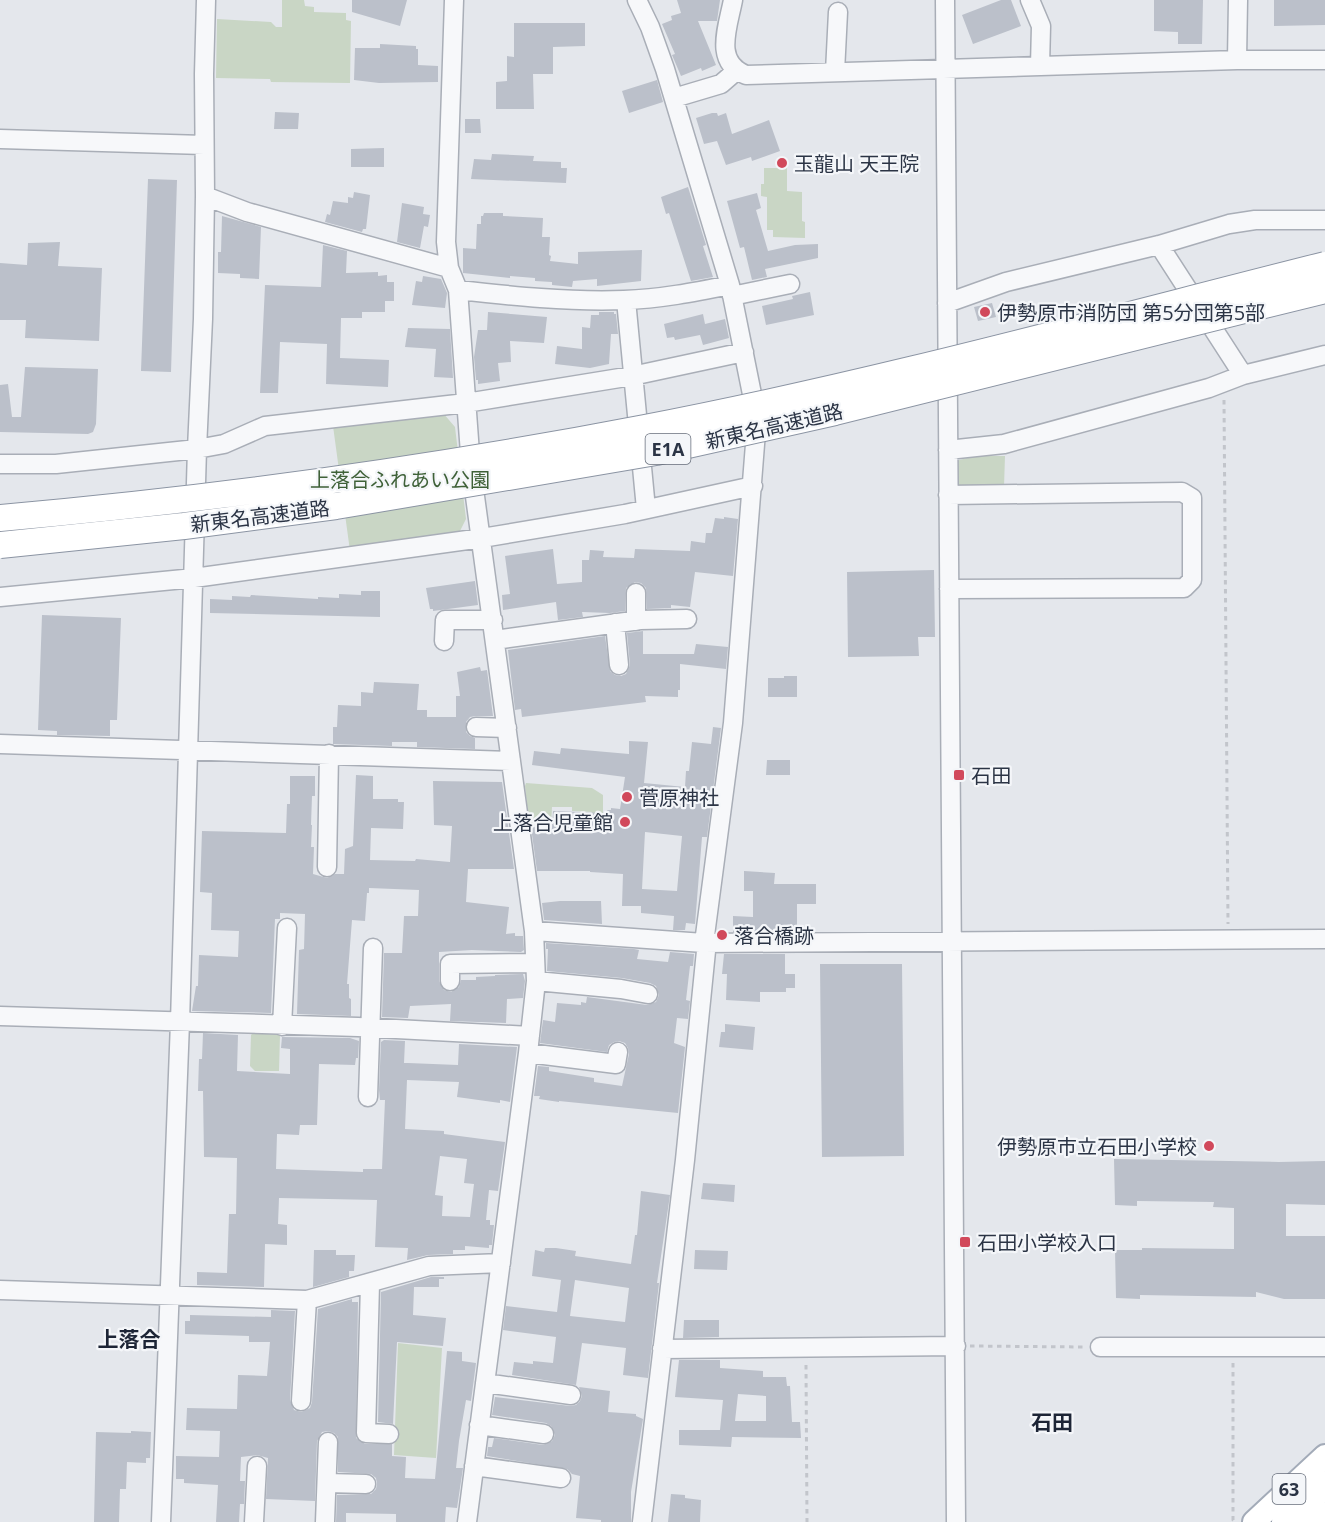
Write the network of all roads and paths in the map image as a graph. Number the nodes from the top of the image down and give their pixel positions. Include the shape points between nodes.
1 (206, 0) edge
2 (454, 0) edge
3 (637, 0) edge
4 (732, 0) edge
5 (945, 0) edge
6 (1030, 0) edge
7 (1238, 0) edge
8 (838, 12) dead end
9 (1238, 60) junction
10 (1325, 60) edge
11 (1040, 66) junction
12 (946, 68) junction
13 (736, 71) junction
14 (835, 72) junction
15 (674, 98) junction
16 (0, 139) edge
17 (204, 145) junction
18 (206, 196) junction
19 (1325, 220) edge
20 (1159, 245) junction
21 (1325, 265) edge
22 (449, 268) junction
23 (458, 290) junction
24 (731, 290) junction
25 (784, 290) dead end
26 (1325, 290) edge
27 (626, 300) junction
28 (947, 303) junction
29 (744, 352) junction
30 (1325, 356) edge
31 (1302, 361) junction
32 (1325, 368) edge
33 (1242, 375) junction
34 (632, 376) junction
35 (1224, 383) junction
36 (466, 403) junction
37 (197, 448) junction
38 (948, 450) junction
39 (0, 464) edge
40 (362, 477) junction
41 (753, 486) junction
42 (948, 495) junction
43 (0, 506) edge
44 (646, 509) junction
45 (0, 518) edge
46 (482, 538) junction
47 (0, 547) edge
48 (194, 578) junction
49 (949, 589) junction
50 (636, 593) dead end
51 (0, 597) edge
52 (687, 619) dead end
53 (493, 620) junction
54 (636, 621) junction
55 (615, 623) junction
56 (495, 640) junction
57 (444, 641) dead end
58 (619, 665) dead end
59 (476, 727) dead end
60 (507, 728) junction
61 (0, 744) edge
62 (188, 751) junction
63 (329, 754) junction
64 (511, 761) junction
65 (327, 867) dead end
66 (534, 931) junction
67 (291, 938) dead end
68 (1325, 939) edge
69 (1228, 940) junction
70 (953, 941) junction
71 (704, 943) junction
72 (368, 949) dead end
73 (449, 966) dead end
74 (536, 972) junction
75 (648, 994) dead end
76 (0, 1016) edge
77 (180, 1022) junction
78 (282, 1026) junction
79 (364, 1028) junction
80 (529, 1044) junction
81 (616, 1065) dead end
82 (368, 1097) dead end
83 (501, 1263) junction
84 (370, 1284) junction
85 (0, 1290) edge
86 (170, 1296) junction
87 (307, 1300) junction
88 (956, 1346) junction
89 (1233, 1346) junction
90 (1100, 1347) joint
91 (1325, 1347) edge
92 (806, 1348) junction
93 (662, 1349) junction
94 (485, 1383) junction
95 (571, 1395) dead end
96 (301, 1401) dead end
97 (479, 1425) junction
98 (389, 1434) dead end
99 (544, 1434) dead end
100 (328, 1442) dead end
101 (1325, 1456) edge
102 (257, 1466) dead end
103 (474, 1466) junction
104 (561, 1478) dead end
105 (327, 1483) junction
106 (366, 1484) dead end
107 (1325, 1484) edge
108 (1325, 1513) edge
109 (161, 1522) edge
110 (254, 1522) edge
111 (325, 1522) edge
112 (467, 1522) edge
113 (642, 1522) edge
114 (807, 1522) edge
115 (956, 1522) edge
116 (1235, 1522) edge
117 (1254, 1522) edge
118 (1286, 1522) edge
119 (1316, 1522) edge

1 - 17 street
2 - 22 street via 446,242
3 - 15 street
4 - 13 street via 725,51
5 - 12 street
6 - 11 street via 1041,26
7 - 9 street
8 - 14 street
9 - 10 street
9 - 11 street
11 - 12 street
12 - 14 street
12 - 28 street
13 - 14 street via 746,75
13 - 15 street via 721,84
15 - 24 street
16 - 17 street
17 - 18 street
18 - 22 street via 247,212
18 - 37 street
19 - 20 street via 1237,222
20 - 28 street via 1006,282
20 - 33 street
21 - 40 highway, 新東名高速道路 / E1A, bridge via 829,389 647,428
22 - 23 street
23 - 27 street via 555,300
23 - 36 street
24 - 25 street
24 - 27 street
24 - 29 street
26 - 47 highway, 新東名高速道路 / E1A, bridge via 880,402 656,452 336,506
27 - 34 street
28 - 38 street
29 - 34 street
29 - 41 street via 757,419
30 - 31 street
31 - 32 street
31 - 33 street
33 - 35 street
34 - 36 street
34 - 44 street
35 - 38 street via 1004,444
35 - 69 path
36 - 37 street via 265,426 224,444
36 - 46 street
37 - 39 street via 56,464
37 - 48 street
38 - 42 street
40 - 43 highway, bridge
40 - 45 highway, 新東名高速道路 / E1A, bridge
41 - 44 street
41 - 71 street via 733,723
42 - 49 street
42 - 49 street via 1182,492 1192,498 1192,579 1184,588
44 - 46 street
46 - 48 street
46 - 53 street
48 - 51 street
48 - 62 street
49 - 70 street
50 - 54 street
52 - 54 street
53 - 56 street
53 - 57 street via 445,620
54 - 55 street
55 - 56 street
55 - 58 street
56 - 60 street
59 - 60 street
60 - 64 street
61 - 62 street
62 - 63 street
62 - 77 street
63 - 64 street
63 - 65 street via 321,840
64 - 66 street
66 - 71 street
66 - 74 street
67 - 78 street
68 - 69 street
69 - 70 street
70 - 71 street
70 - 88 street
71 - 93 street via 693,1079
72 - 79 street
73 - 74 street
74 - 75 street
74 - 80 street
76 - 77 street
77 - 78 street
77 - 86 street
78 - 79 street
79 - 80 street
79 - 82 street
80 - 81 street
80 - 83 street
83 - 84 street via 429,1266
83 - 94 street
84 - 87 street
84 - 98 street via 366,1433
85 - 86 street
86 - 87 street
86 - 109 street
87 - 96 street
88 - 90 path
88 - 92 street
88 - 115 street
89 - 90 street
89 - 91 street
89 - 116 path
92 - 93 street
92 - 114 path
93 - 113 street
94 - 95 street
94 - 97 street
97 - 99 street
97 - 103 street
100 - 105 street
101 - 117 main road, 63
102 - 110 street
103 - 104 street
103 - 112 street
105 - 106 street
105 - 111 street
107 - 118 highway
108 - 119 highway

